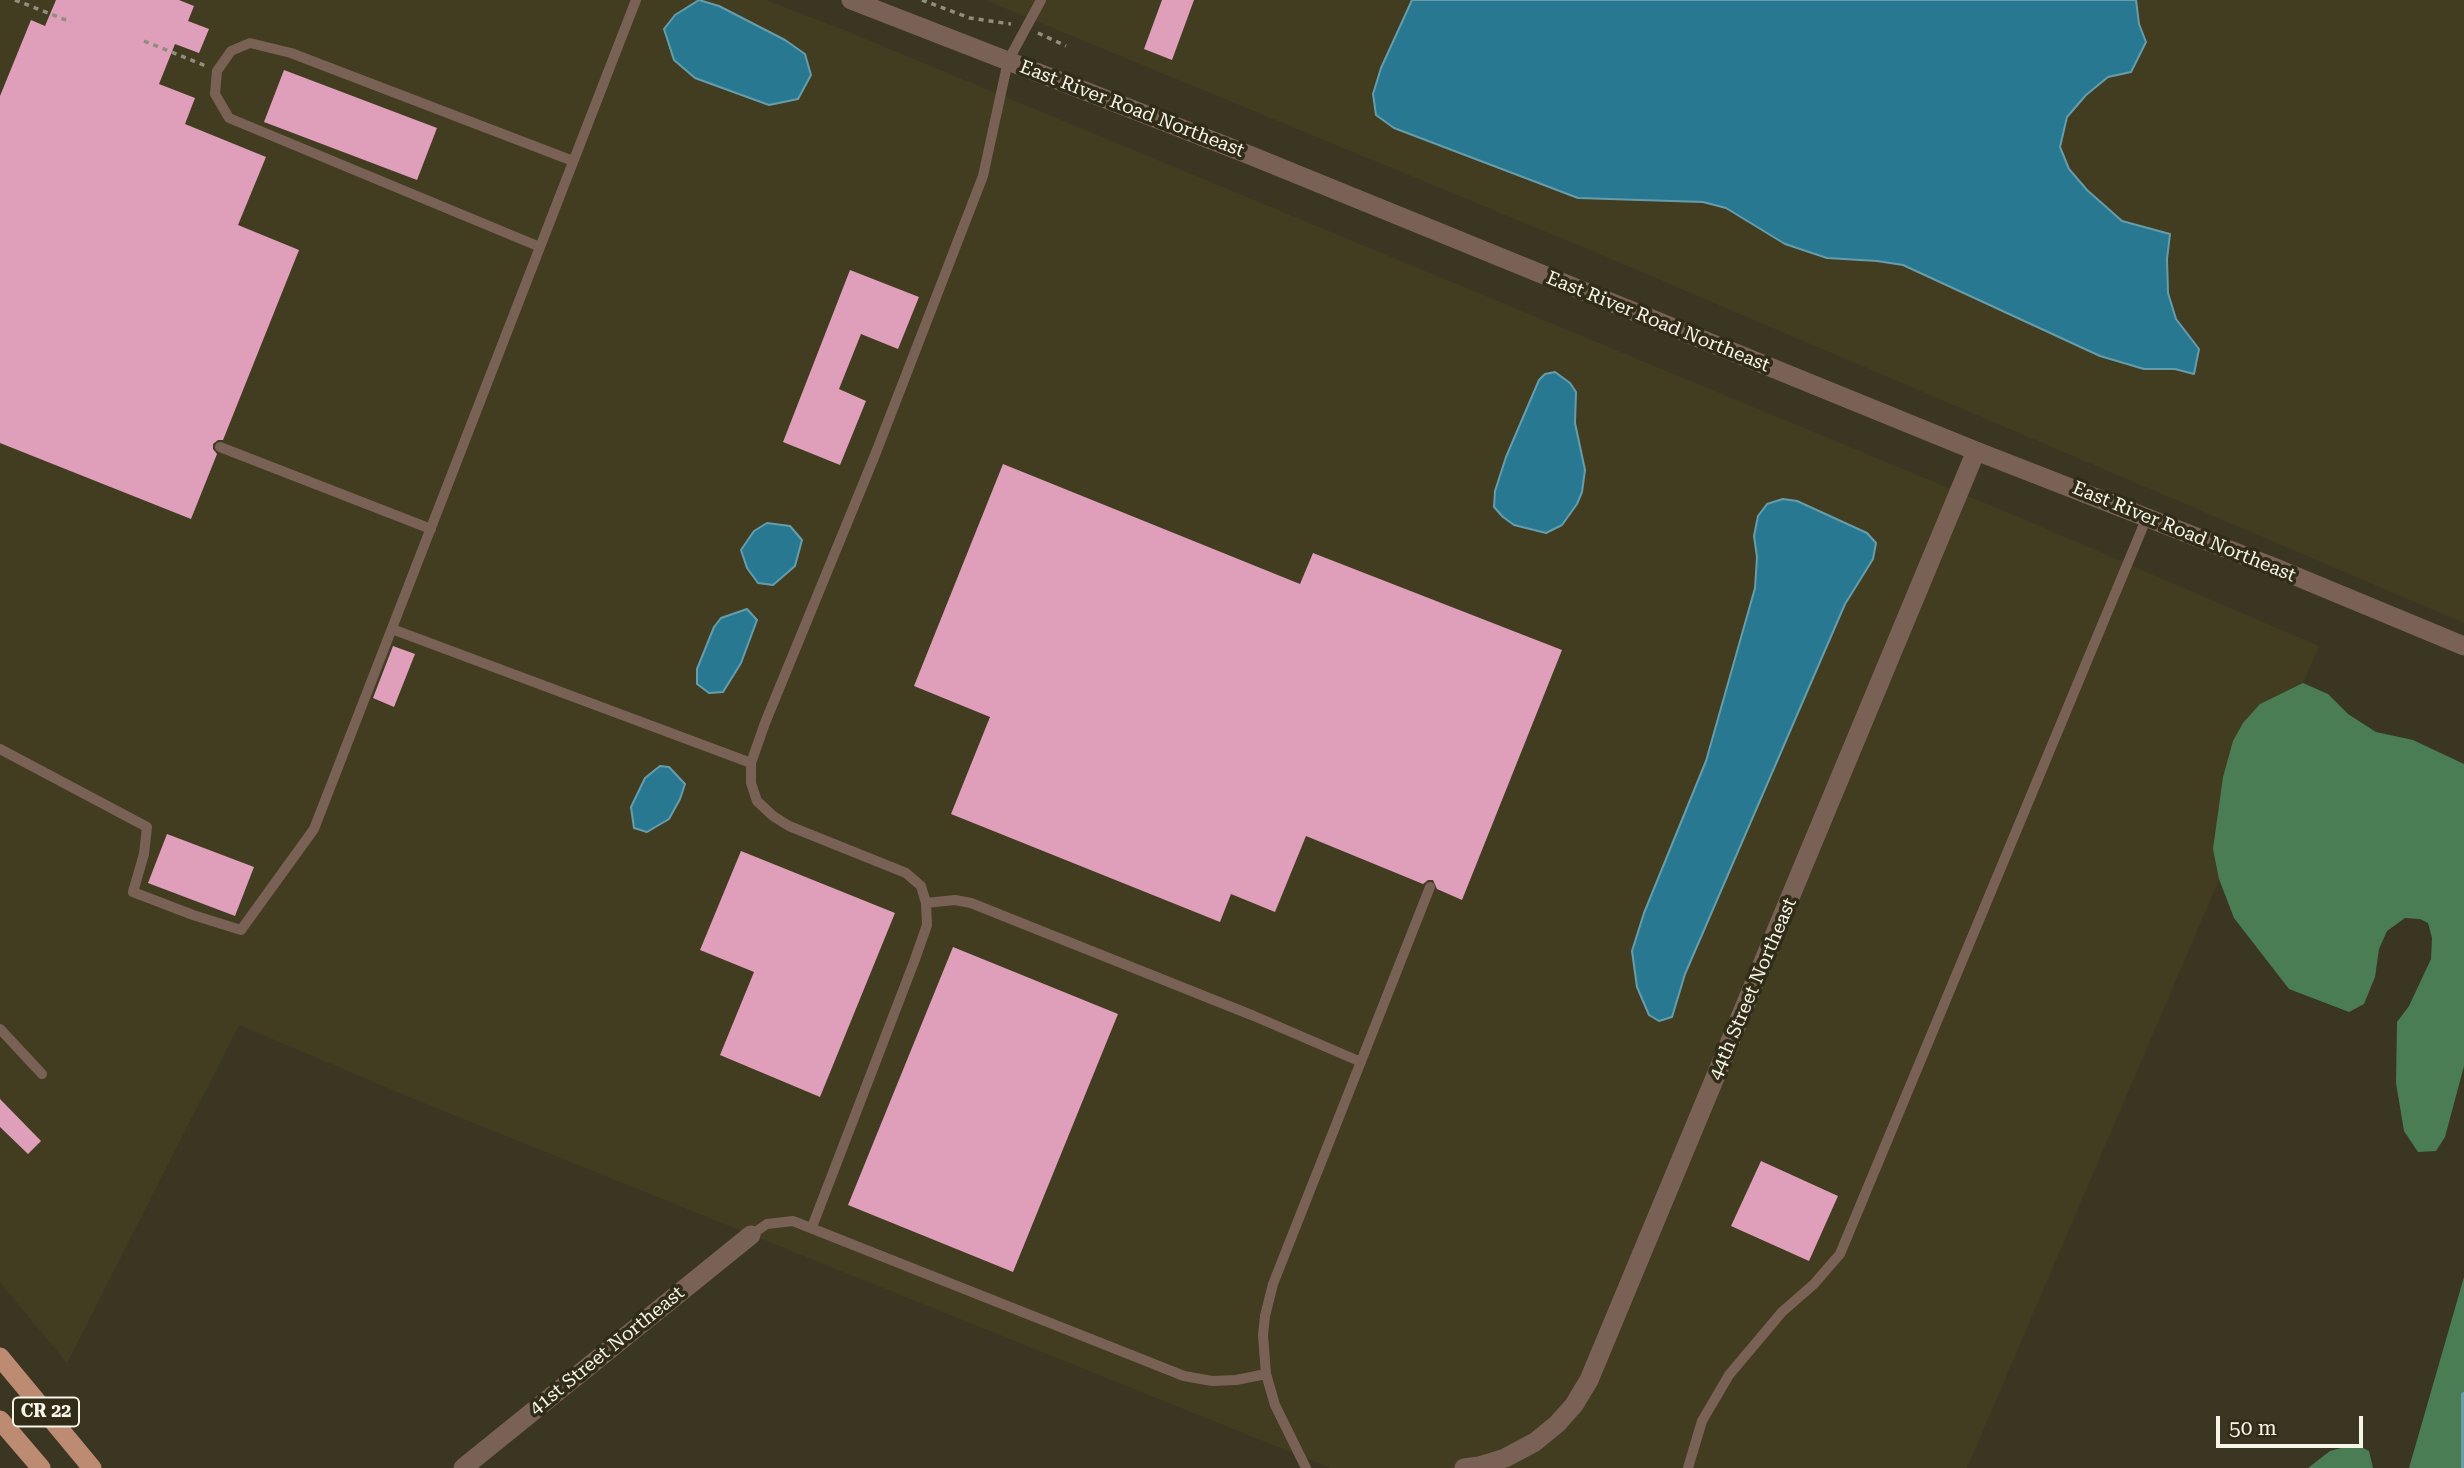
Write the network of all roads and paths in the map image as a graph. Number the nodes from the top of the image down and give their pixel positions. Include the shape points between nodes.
1 (15, 0) edge
2 (636, 0) edge
3 (851, 0) edge
4 (922, 0) edge
5 (1041, 0) edge
6 (71, 22) dead end
7 (1025, 28) junction
8 (144, 41) dead end
9 (1066, 46) dead end
10 (1007, 61) junction
11 (218, 71) junction
12 (573, 161) junction
13 (540, 247) junction
14 (220, 447) dead end
15 (1976, 451) junction
16 (2147, 517) junction
17 (431, 528) junction
18 (392, 629) junction
19 (2464, 646) edge
20 (0, 749) edge
21 (751, 763) junction
22 (1430, 887) dead end
23 (926, 903) junction
24 (0, 1029) edge
25 (1361, 1062) junction
26 (42, 1074) dead end
27 (812, 1227) junction
28 (751, 1235) joint
29 (0, 1357) edge
30 (1266, 1374) junction
31 (0, 1420) edge
32 (41, 1468) edge
33 (92, 1468) edge
34 (463, 1468) edge
35 (1306, 1468) edge
36 (1464, 1468) edge
37 (1688, 1468) edge

1 - 6 path
2 - 12 lane
3 - 10 street, East River Road Northeast
4 - 7 path via 970,18
5 - 7 lane
7 - 9 path
7 - 10 lane
8 - 11 path
10 - 15 street, East River Road Northeast
10 - 21 lane via 983,176
11 - 12 lane via 231,51 250,43 291,52
11 - 13 lane via 215,94 229,118
12 - 13 lane
13 - 17 lane
14 - 17 lane
15 - 16 street, East River Road Northeast
15 - 36 street, 44th Street Northeast via 1589,1380 1574,1405 1535,1442 1505,1458
16 - 19 street, East River Road Northeast
16 - 37 lane via 1840,1254 1782,1312 1729,1375 1702,1421
17 - 18 lane
18 - 20 lane via 314,829 241,930 132,892 147,827
18 - 21 lane
21 - 23 lane via 757,801 773,816 906,873 920,886
22 - 25 lane
23 - 25 lane via 971,903
23 - 27 lane via 927,925 914,962
24 - 26 lane
25 - 30 lane via 1273,1284 1263,1335
27 - 28 lane via 778,1221
27 - 30 lane via 1184,1376 1224,1380
28 - 34 street, 41st Street Northeast
29 - 33 main road, CR 22
30 - 35 lane via 1275,1405
31 - 32 main road, CR 22

